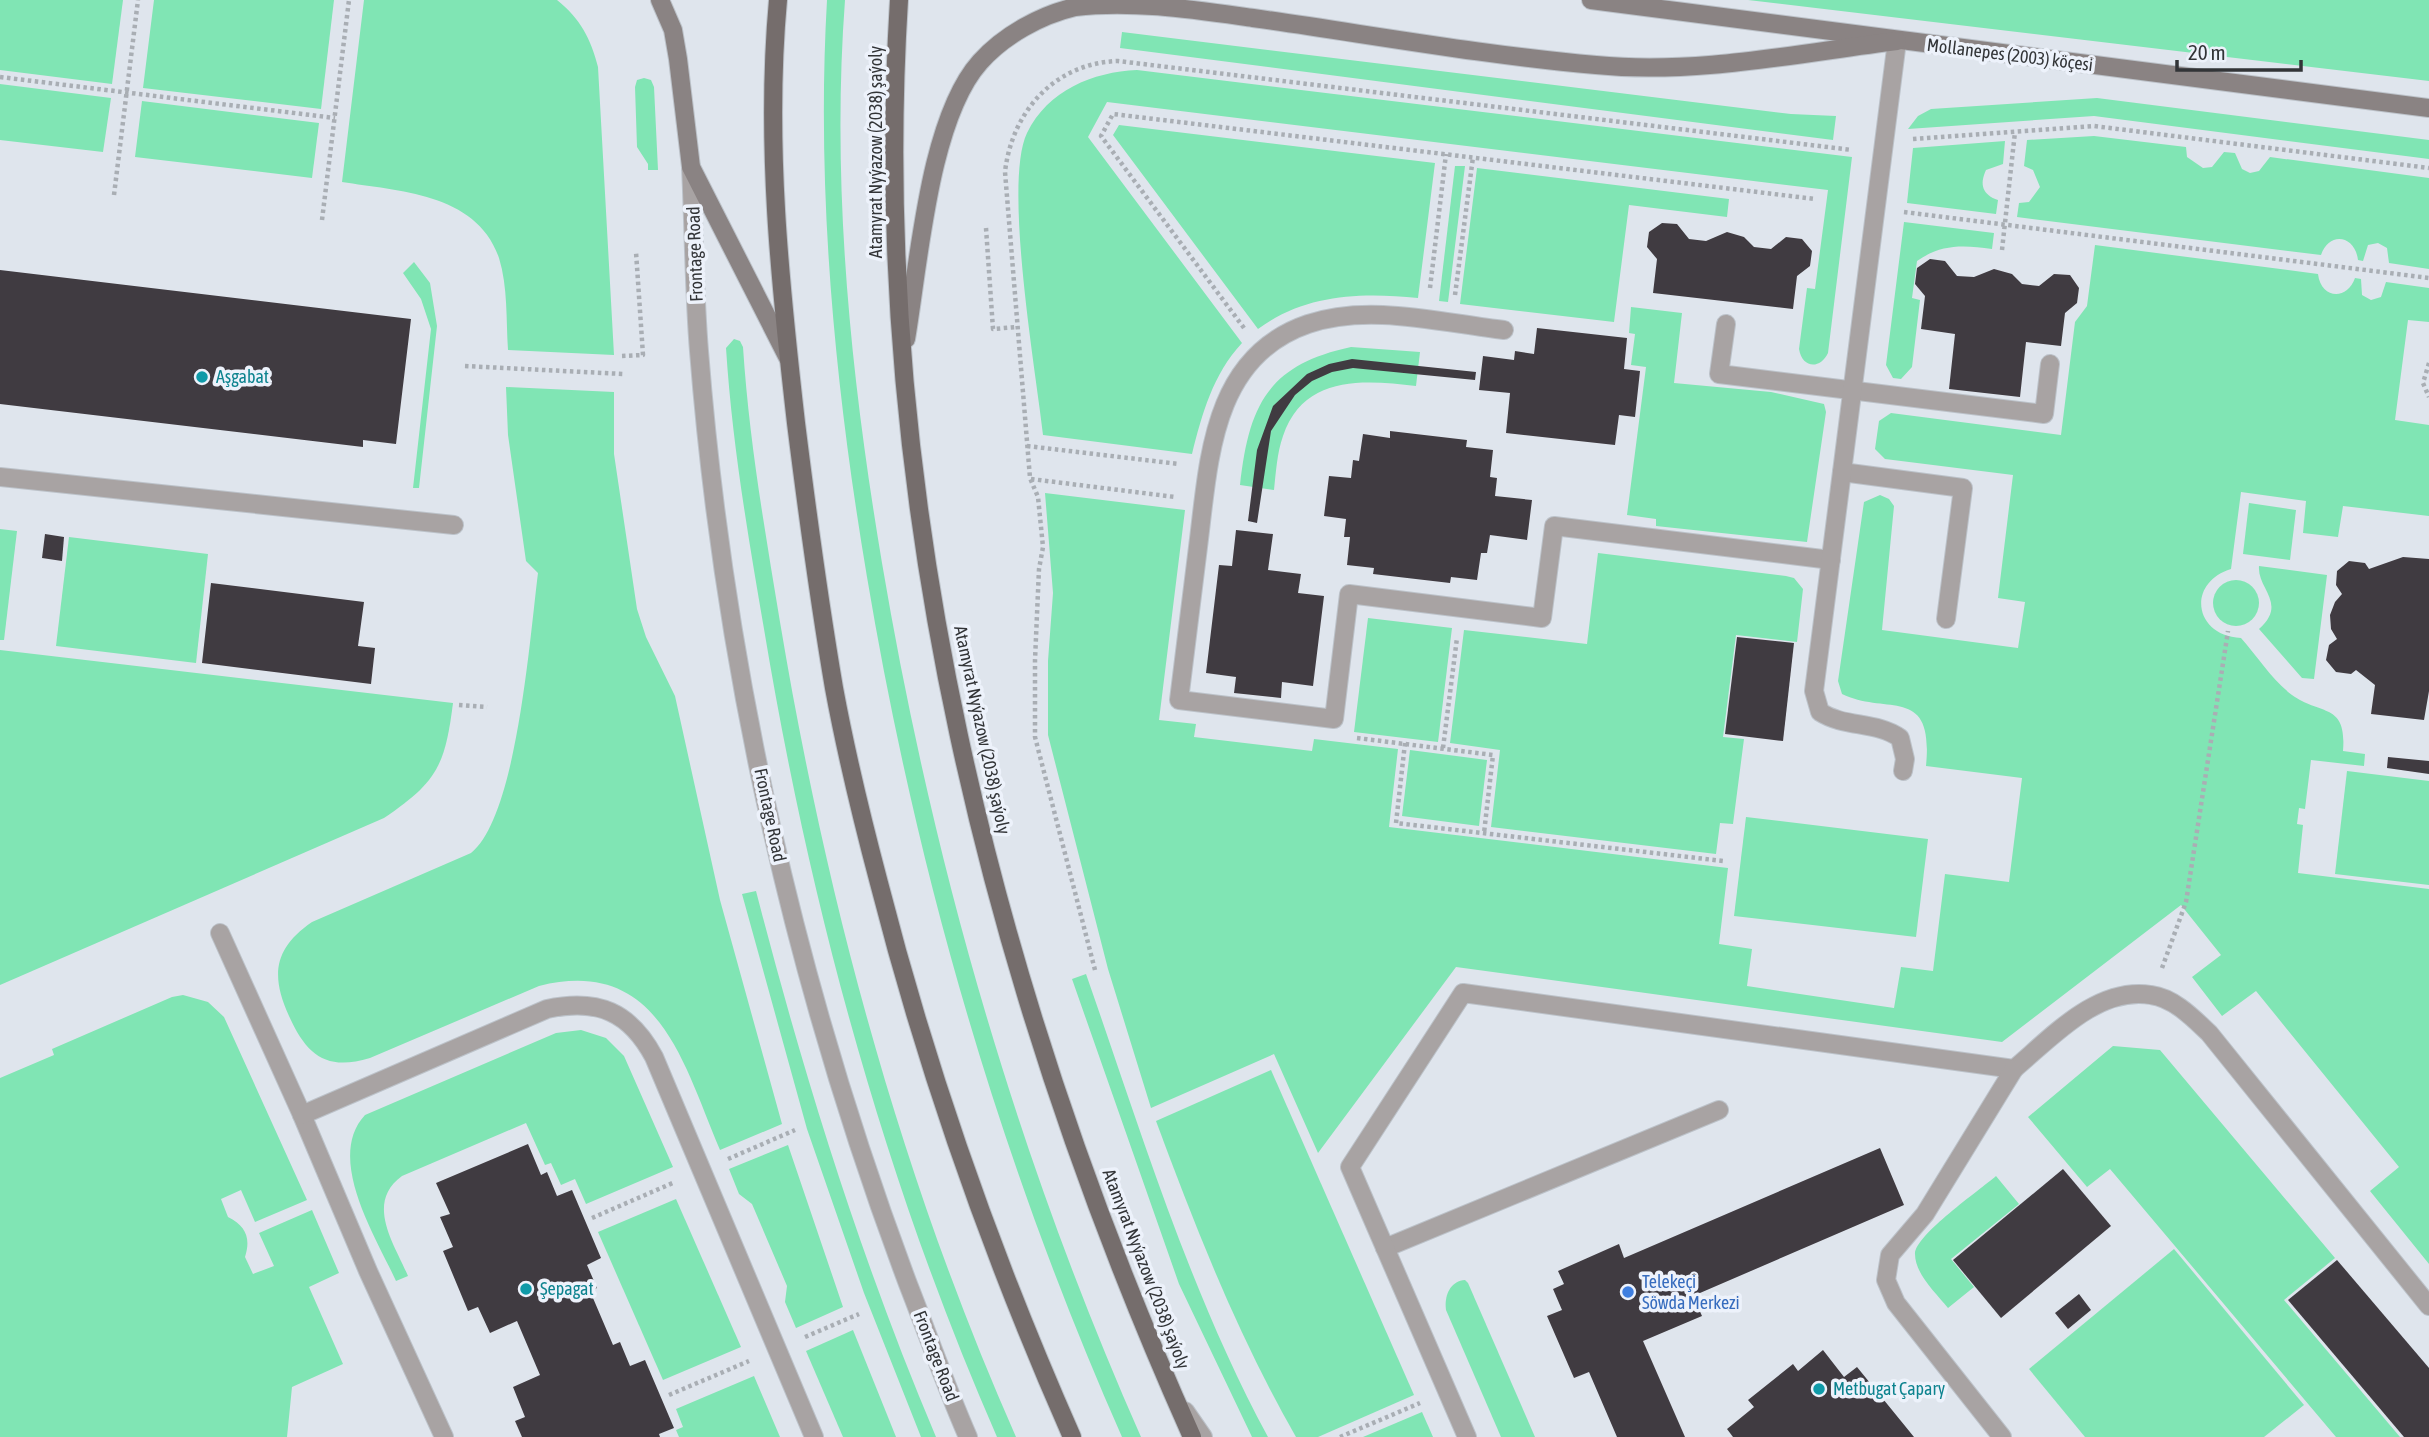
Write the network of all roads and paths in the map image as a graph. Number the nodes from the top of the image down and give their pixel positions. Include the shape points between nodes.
1 (138, 0) edge
2 (349, 0) edge
3 (660, 0) edge
4 (778, 0) edge
5 (899, 0) edge
6 (1591, 0) edge
7 (1897, 41) junction
8 (0, 77) edge
9 (127, 93) junction
10 (2429, 108) edge
11 (335, 118) junction
12 (2015, 132) junction
13 (1913, 139) dead end
14 (1446, 154) junction
15 (1472, 157) junction
16 (691, 167) junction
17 (2429, 168) edge
18 (114, 195) dead end
19 (1815, 199) dead end
20 (1907, 212) dead end
21 (322, 220) dead end
22 (2006, 225) junction
23 (986, 228) dead end
24 (2002, 250) dead end
25 (636, 252) dead end
26 (2429, 278) edge
27 (1426, 320) junction
28 (1452, 324) junction
29 (1726, 324) dead end
30 (1017, 327) dead end
31 (1504, 330) dead end
32 (1261, 351) junction
33 (622, 356) dead end
34 (903, 356) junction
35 (789, 360) junction
36 (2429, 363) edge
37 (2050, 364) dead end
38 (466, 366) dead end
39 (623, 374) dead end
40 (1853, 391) junction
41 (2429, 397) edge
42 (1027, 446) dead end
43 (1208, 468) junction
44 (1842, 472) junction
45 (0, 477) edge
46 (1030, 478) dead end
47 (1204, 500) junction
48 (454, 525) dead end
49 (1831, 560) junction
50 (1461, 608) junction
51 (1946, 619) dead end
52 (2228, 631) dead end
53 (459, 705) dead end
54 (487, 707) dead end
55 (1334, 719) junction
56 (1405, 744) junction
57 (1443, 748) junction
58 (1903, 771) dead end
59 (1484, 833) junction
60 (1723, 861) dead end
61 (220, 933) dead end
62 (2152, 995) junction
63 (2014, 1069) junction
64 (1719, 1110) dead end
65 (302, 1115) junction
66 (1385, 1248) junction
67 (2429, 1306) edge
68 (1171, 1391) junction
69 (1447, 1391) junction
70 (444, 1437) edge
71 (814, 1437) edge
72 (968, 1437) edge
73 (1072, 1437) edge
74 (1192, 1437) edge
75 (1203, 1437) edge
76 (1340, 1437) edge
77 (1467, 1437) edge
78 (2002, 1437) edge

1 - 9 path
2 - 11 path
3 - 16 street via 673,30
4 - 35 main road via 772,65 776,214
5 - 34 main road, Atamyrat Nyýazow (2038) şaýoly via 893,209
6 - 7 street, Mollanepes (2003) köçesi
7 - 10 street, Mollanepes (2003) köçesi
7 - 34 street via 1684,66 1598,66 1154,5 1076,7 1037,20 1003,41 980,62 962,89 936,160
7 - 40 street
8 - 9 path
9 - 11 path
9 - 18 path
11 - 21 path
12 - 13 path
12 - 17 path via 2094,126
12 - 22 path
14 - 15 path
14 - 27 path
14 - 32 path via 1113,114 1101,136
15 - 19 path
15 - 28 path
16 - 35 street
16 - 72 street, Frontage Road via 698,349 718,531 775,843 821,1022 869,1179
20 - 22 path
22 - 24 path
22 - 26 path
23 - 30 path via 993,329
25 - 33 path via 643,355
27 - 28 street
27 - 32 street via 1349,316 1309,323 1274,339
28 - 31 street
29 - 40 street via 1719,374
32 - 43 street via 1222,408
34 - 68 main road, Atamyrat Nyýazow (2038) şaýoly via 922,520 971,793 1019,970 1072,1131
35 - 73 main road via 809,532 835,691 908,997 965,1174
36 - 41 path via 2423,383
37 - 40 street via 2044,414
38 - 39 path
40 - 44 street
42 - 43 path
43 - 47 street
44 - 49 street
44 - 51 street via 1963,488
45 - 48 street
46 - 47 path
47 - 55 street via 1179,701
49 - 50 street via 1554,526 1542,618
49 - 58 street via 1815,701 1829,718 1879,727 1900,738
50 - 55 street via 1349,594
50 - 57 path
52 - 62 path via 2186,902
53 - 54 path
55 - 56 path via 1347,737
56 - 57 path
56 - 59 path via 1396,822
57 - 59 path via 1493,755
59 - 60 path
61 - 65 street
62 - 63 street via 2120,997 2088,1008
62 - 67 street via 2182,1009 2209,1033
63 - 66 street via 1463,993 1350,1167
63 - 78 street via 1925,1214 1889,1255 1886,1280 1896,1303
64 - 66 street
65 - 70 street
65 - 71 street via 547,1009 583,1004 618,1015 639,1032 654,1057
66 - 69 street
68 - 74 main road, Atamyrat Nyýazow (2038) şaýoly
68 - 75 street
69 - 76 path
69 - 77 street

